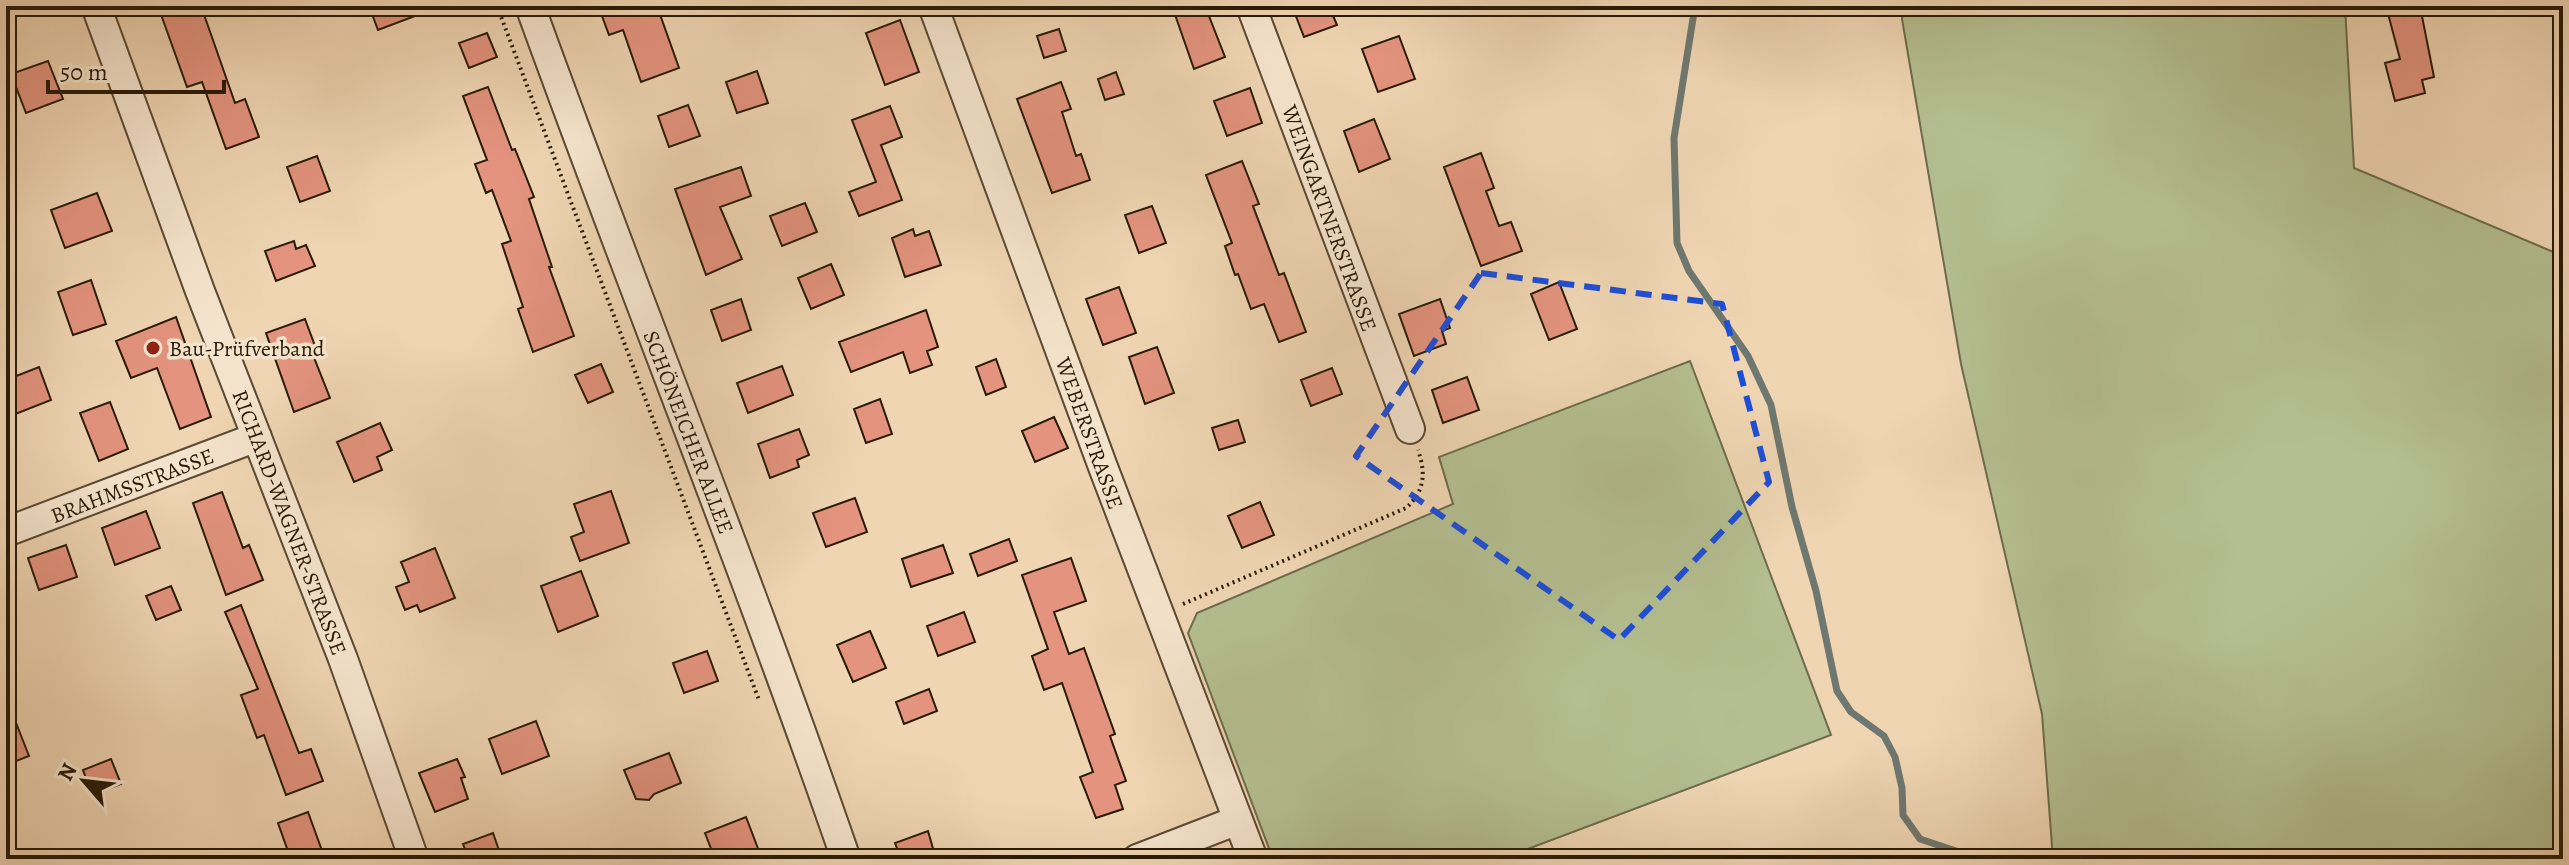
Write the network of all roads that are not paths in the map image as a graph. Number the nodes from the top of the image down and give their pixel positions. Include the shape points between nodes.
1 (96, 6) edge
2 (530, 6) edge
3 (933, 6) edge
4 (1251, 6) edge
5 (1410, 429) road end
6 (257, 437) junction
7 (6, 532) edge
8 (1238, 820) junction
9 (414, 859) edge
10 (846, 859) edge
11 (1137, 859) edge
12 (1253, 859) edge

1 - 6 street, RICHARD-WAGNER-STRASSE
2 - 10 street, SCHÖNEICHER ALLEE
3 - 8 street, WEBERSTRASSE
4 - 5 street, WEINGARTNERSTRASSE
6 - 7 street, BRAHMSSTRASSE
6 - 9 street, RICHARD-WAGNER-STRASSE
8 - 11 street
8 - 12 street, WEBERSTRASSE

